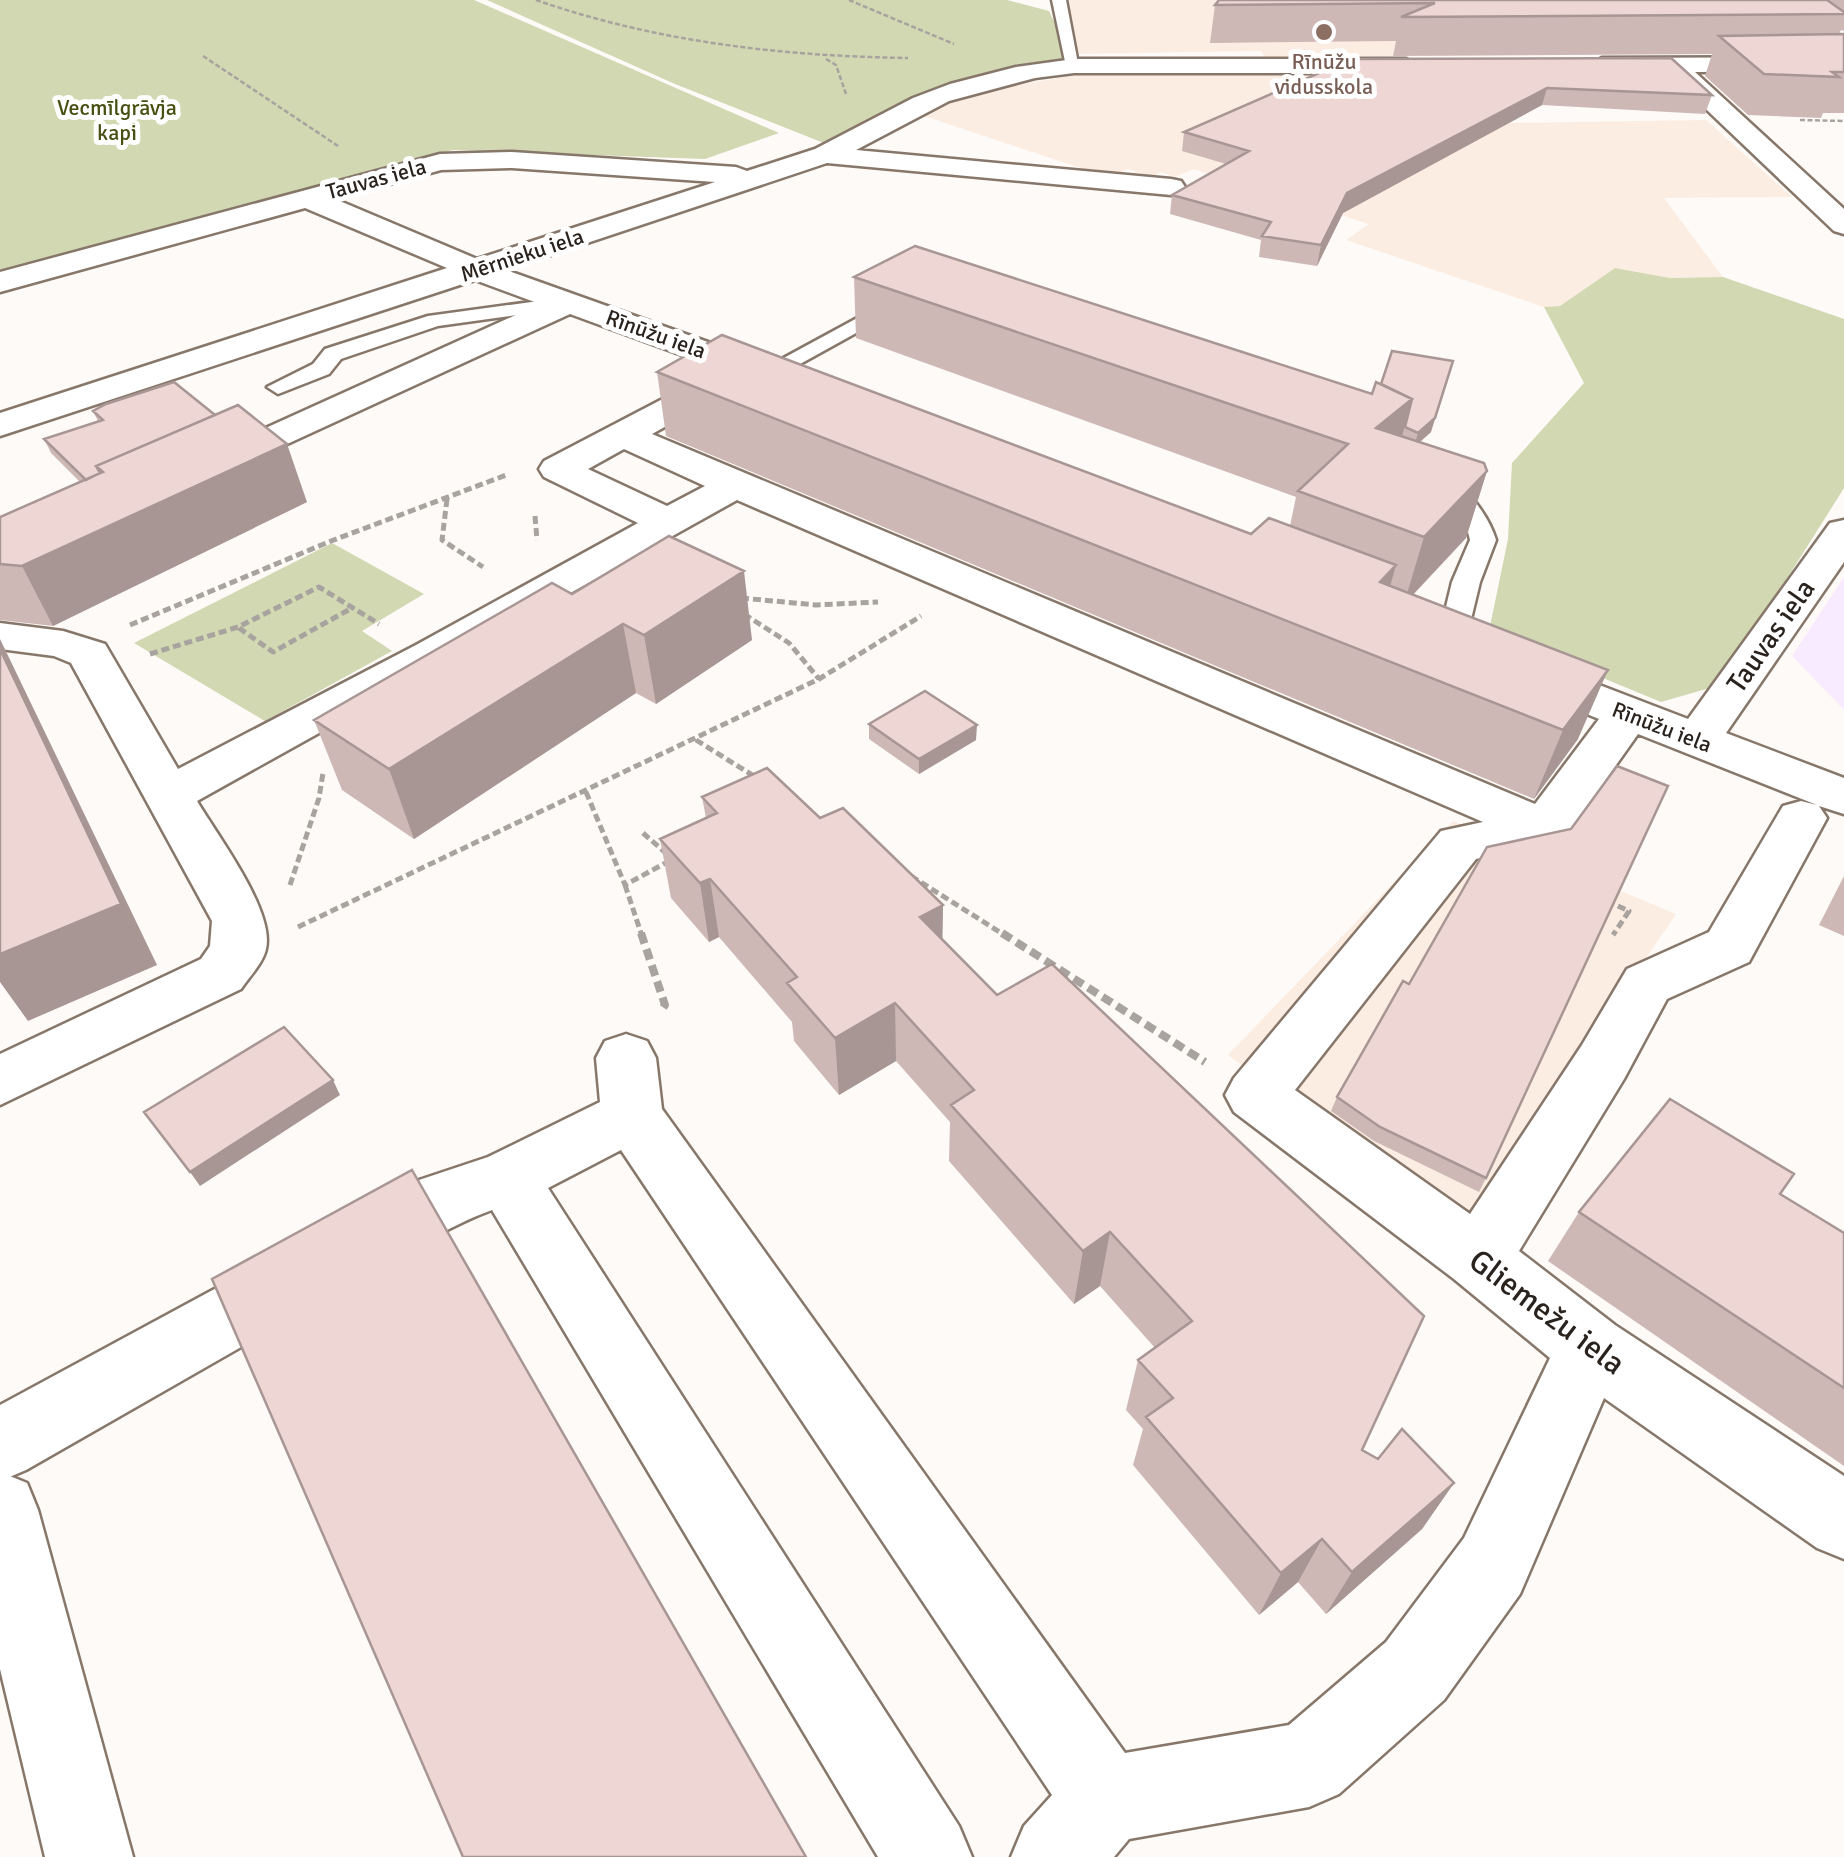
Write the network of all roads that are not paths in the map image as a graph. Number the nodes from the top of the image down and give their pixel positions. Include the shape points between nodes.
1 (1060, 0) edge
2 (1074, 60) junction
3 (1582, 64) edge
4 (1844, 64) edge
5 (1674, 65) junction
6 (1440, 66) edge
7 (825, 155) junction
8 (764, 176) junction
9 (1171, 187) dead end
10 (307, 198) junction
11 (1842, 219) edge
12 (477, 270) junction
13 (0, 282) edge
14 (924, 288) edge
15 (568, 303) junction
16 (772, 376) junction
17 (278, 387) dead end
18 (0, 425) edge
19 (623, 435) junction
20 (1421, 462) edge
21 (185, 478) edge
22 (735, 485) junction
23 (668, 522) junction
24 (1844, 532) edge
25 (0, 636) edge
26 (1432, 637) joint
27 (1628, 713) junction
28 (1697, 740) junction
29 (1828, 793) edge
30 (169, 795) junction
31 (1545, 828) junction
32 (0, 1081) edge
33 (508, 1178) junction
34 (1478, 1258) junction
35 (1590, 1348) junction
36 (0, 1446) edge
37 (0, 1510) edge
38 (1844, 1521) edge
39 (10, 1598) edge
40 (1106, 1800) junction
41 (89, 1857) edge
42 (928, 1857) edge
43 (1055, 1857) edge

1 - 2 lane
2 - 6 street, Mērnieku iela
2 - 7 street, Mērnieku iela via 921,104
3 - 5 street
4 - 5 street
5 - 11 street
7 - 8 street, Mērnieku iela
7 - 9 street
8 - 10 street, Tauvas iela via 473,160 440,162
8 - 12 street, Mērnieku iela
10 - 12 street, Rīnūžu iela
10 - 13 street, Tauvas iela
12 - 15 street, Rīnūžu iela
12 - 18 street, Mērnieku iela
14 - 16 lane
15 - 16 street, Rīnūžu iela
15 - 17 lane via 435,320 333,354 322,370
15 - 21 street
16 - 19 street
19 - 22 street
19 - 23 street via 558,469
20 - 26 lane via 1478,522 1483,540
22 - 23 street
22 - 31 street via 959,592
23 - 30 street
24 - 28 street, Tauvas iela
25 - 30 street via 89,660
26 - 27 street, Rīnūžu iela
27 - 28 street, Rīnūžu iela
27 - 31 street
28 - 29 street, Rīnūžu iela
29 - 34 street via 1728,947 1646,984
30 - 32 street via 239,921 238,950 220,974 191,990
31 - 34 street, Gliemežu iela via 1460,844 1256,1095
33 - 36 street via 430,1204
33 - 40 street via 629,1087
33 - 42 street
34 - 35 street, Gliemežu iela
35 - 38 street, Gliemežu iela
35 - 40 street via 1492,1566 1415,1671 1309,1764
37 - 39 street
39 - 41 street
40 - 43 street

